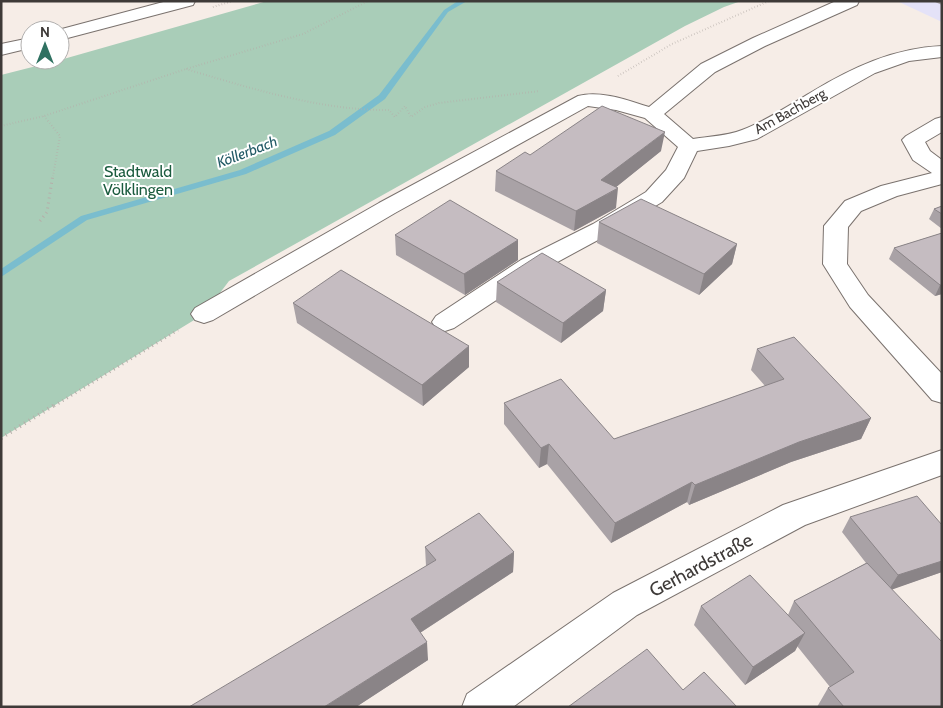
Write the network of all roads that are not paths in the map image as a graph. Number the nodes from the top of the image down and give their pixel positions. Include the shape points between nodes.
1 (187, 1) edge
2 (850, 1) edge
3 (70, 32) edge
4 (20, 45) edge
5 (1, 50) edge
6 (942, 51) edge
7 (652, 114) junction
8 (942, 123) edge
9 (689, 146) junction
10 (942, 170) edge
11 (942, 177) edge
12 (204, 314) road end
13 (446, 322) dead end
14 (942, 393) edge
15 (942, 462) edge
16 (481, 707) edge

1 - 3 street
2 - 7 street via 708,68
4 - 5 street
6 - 9 street, Am Bachberg via 926,51 884,63 743,137
7 - 9 street
7 - 12 street via 618,104 585,100 387,208
8 - 10 street via 913,140 921,155
9 - 13 street via 676,173 654,198 530,266
11 - 14 street via 853,206 836,226 835,264 859,302
15 - 16 street, Gerhardstraße via 794,515 625,604

